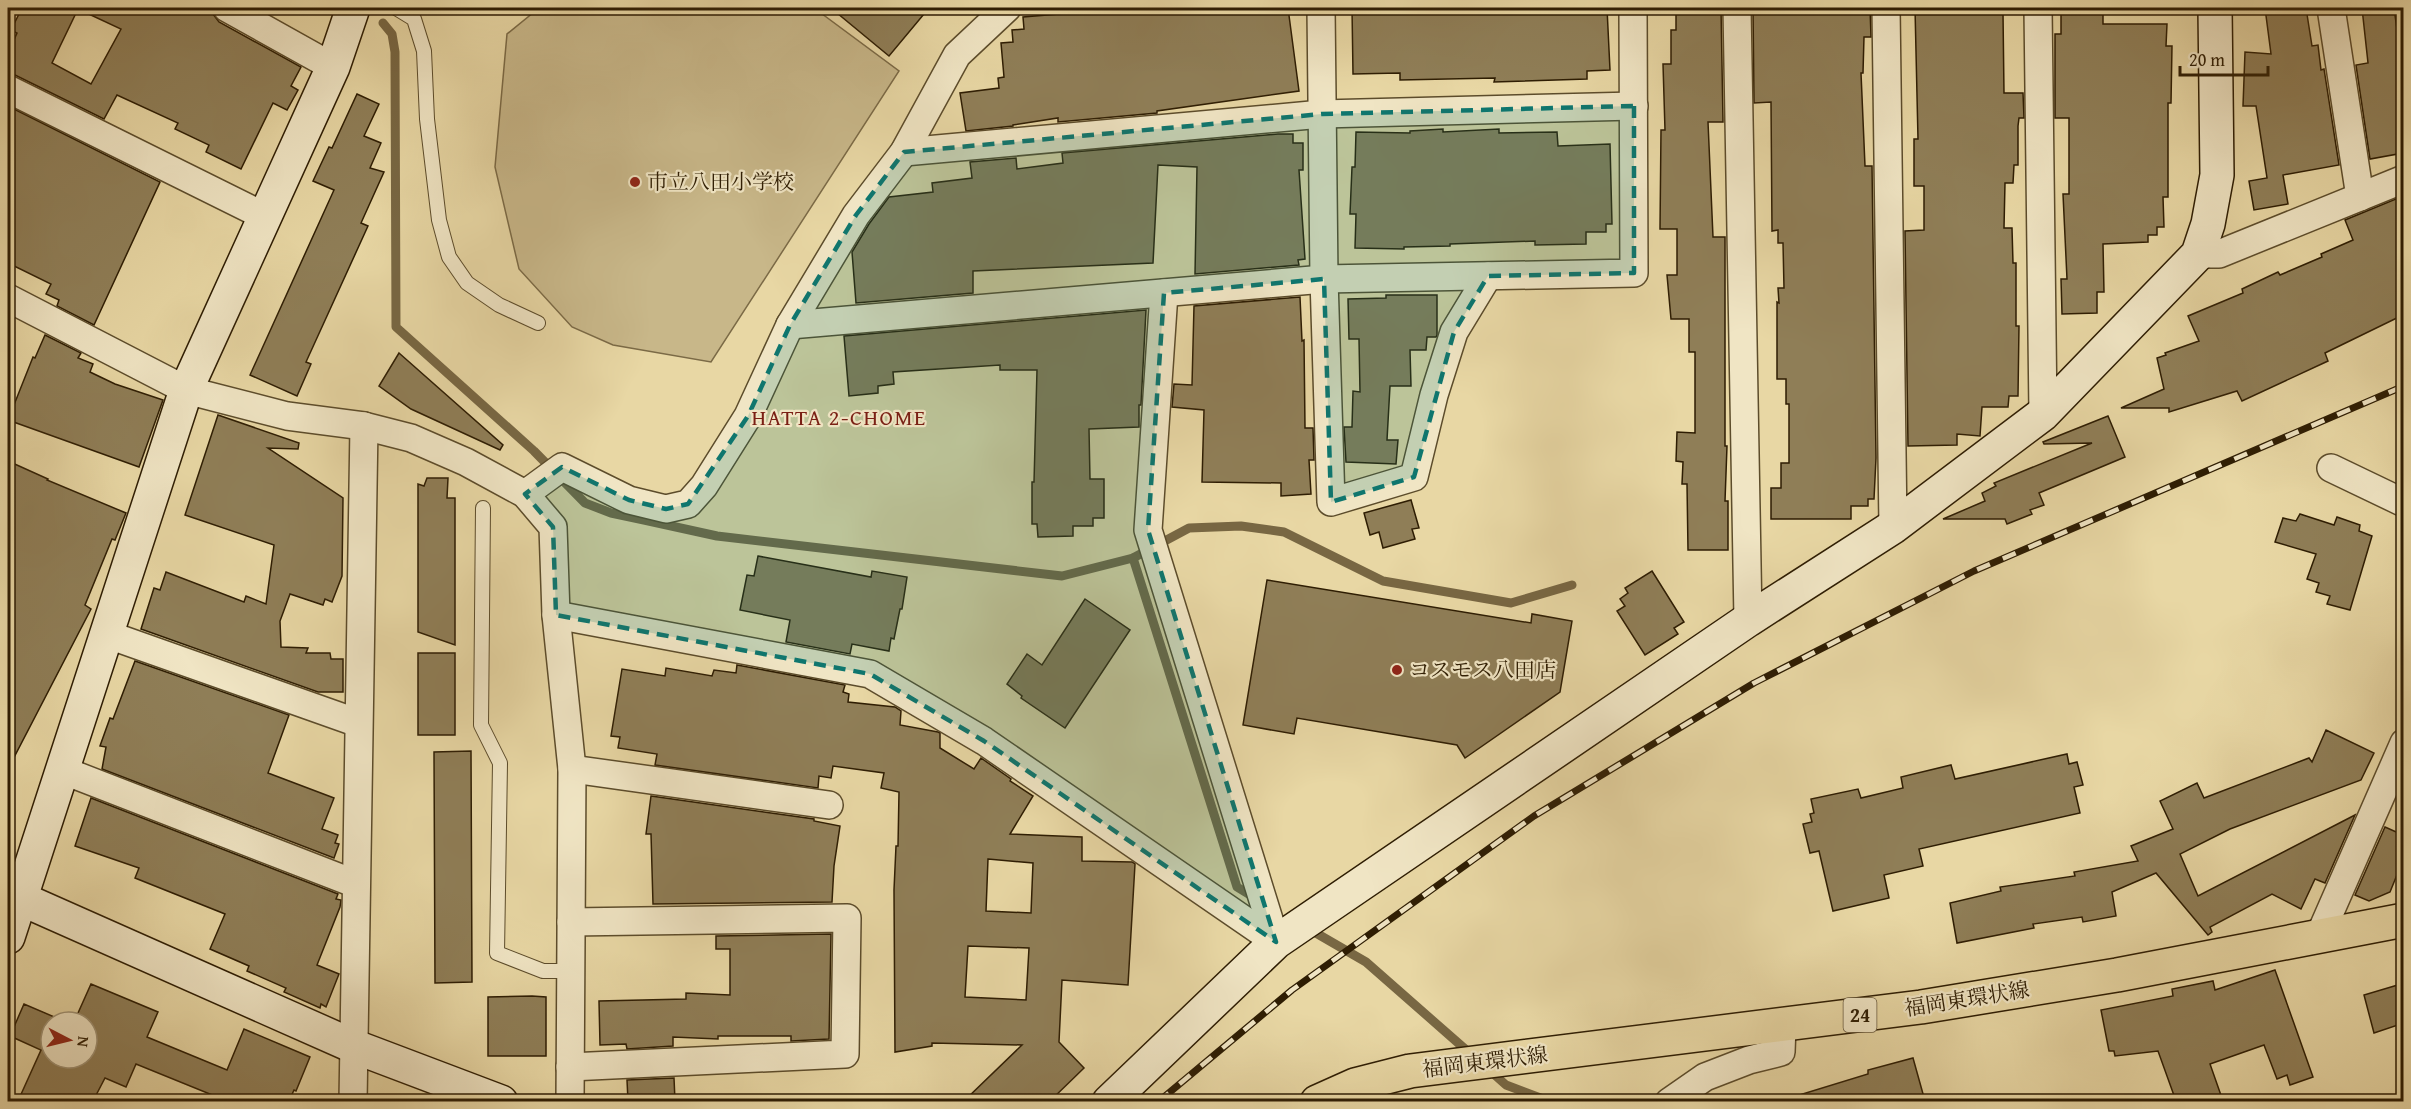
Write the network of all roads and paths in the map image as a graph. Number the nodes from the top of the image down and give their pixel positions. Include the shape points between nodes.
1 (228, 8) edge
2 (353, 8) edge
3 (396, 8) edge
4 (1007, 8) edge
5 (1320, 8) edge
6 (1633, 8) edge
7 (1737, 8) edge
8 (1886, 8) edge
9 (2038, 8) edge
10 (2216, 8) edge
11 (2331, 8) edge
12 (333, 67) junction
13 (8, 89) edge
14 (1634, 106) junction
15 (1322, 114) junction
16 (904, 152) junction
17 (2403, 179) edge
18 (2360, 197) junction
19 (266, 217) junction
20 (2198, 254) junction
21 (1488, 276) junction
22 (1324, 279) junction
23 (1164, 293) junction
24 (8, 298) edge
25 (538, 323) dead end
26 (790, 325) junction
27 (186, 390) junction
28 (2043, 414) junction
29 (364, 426) junction
30 (2331, 468) dead end
31 (543, 481) junction
32 (2403, 503) edge
33 (483, 508) dead end
34 (1893, 526) junction
35 (556, 615) junction
36 (1748, 620) junction
37 (106, 634) junction
38 (358, 723) junction
39 (2401, 756) edge
40 (572, 769) junction
41 (62, 770) junction
42 (829, 805) dead end
43 (356, 885) junction
44 (14, 896) edge
45 (2403, 920) edge
46 (571, 922) junction
47 (8, 937) edge
48 (2319, 937) junction
49 (1276, 942) junction
50 (571, 971) junction
51 (1782, 1026) junction
52 (353, 1046) junction
53 (570, 1067) junction
54 (1354, 1095) edge
55 (353, 1101) edge
56 (501, 1101) edge
57 (570, 1101) edge
58 (1109, 1101) edge
59 (1317, 1101) edge
60 (1669, 1101) edge

1 - 12 street
2 - 12 street
3 - 25 lane via 414,19 424,51 427,119 439,220 450,257 467,283 499,305
4 - 16 street via 957,55
5 - 15 street
6 - 14 street
7 - 36 street
8 - 34 street
9 - 28 street
10 - 20 street via 2217,175
11 - 18 street
12 - 19 street
13 - 19 street
14 - 15 street
14 - 21 street via 1634,273
15 - 16 street
15 - 22 street
16 - 26 street via 856,215
17 - 18 street
18 - 20 street via 2219,254
19 - 27 street
20 - 28 street
21 - 22 street
21 - 22 street via 1454,332 1414,477 1331,502
22 - 23 street
23 - 26 street
23 - 49 street via 1148,530
24 - 27 street
26 - 31 street via 748,416 704,486 688,504 666,509 628,500 562,467
27 - 29 street via 287,416
27 - 37 street
28 - 34 street
29 - 31 street via 411,438 466,462
29 - 38 street
30 - 32 street
31 - 35 street via 553,527
33 - 50 lane via 481,725 500,763 496,953 543,971
34 - 36 street
35 - 40 street
35 - 49 street via 870,674 984,741
36 - 49 street
37 - 38 street
37 - 41 street
38 - 43 street
39 - 48 street
40 - 42 street
40 - 46 street
41 - 43 street
41 - 44 street
43 - 52 street
44 - 47 street
44 - 52 street
45 - 48 main road, 福岡東環状線 / 24
46 - 50 street
46 - 53 street via 847,918 845,1054
48 - 51 main road, 福岡東環状線 / 24 via 2056,985
49 - 58 street
50 - 53 street
51 - 54 main road, 福岡東環状線 / 24 via 1410,1071
51 - 60 street via 1781,1052 1705,1077
52 - 55 street
52 - 56 street
53 - 57 street
54 - 59 main road, 福岡東環状線 / 24

